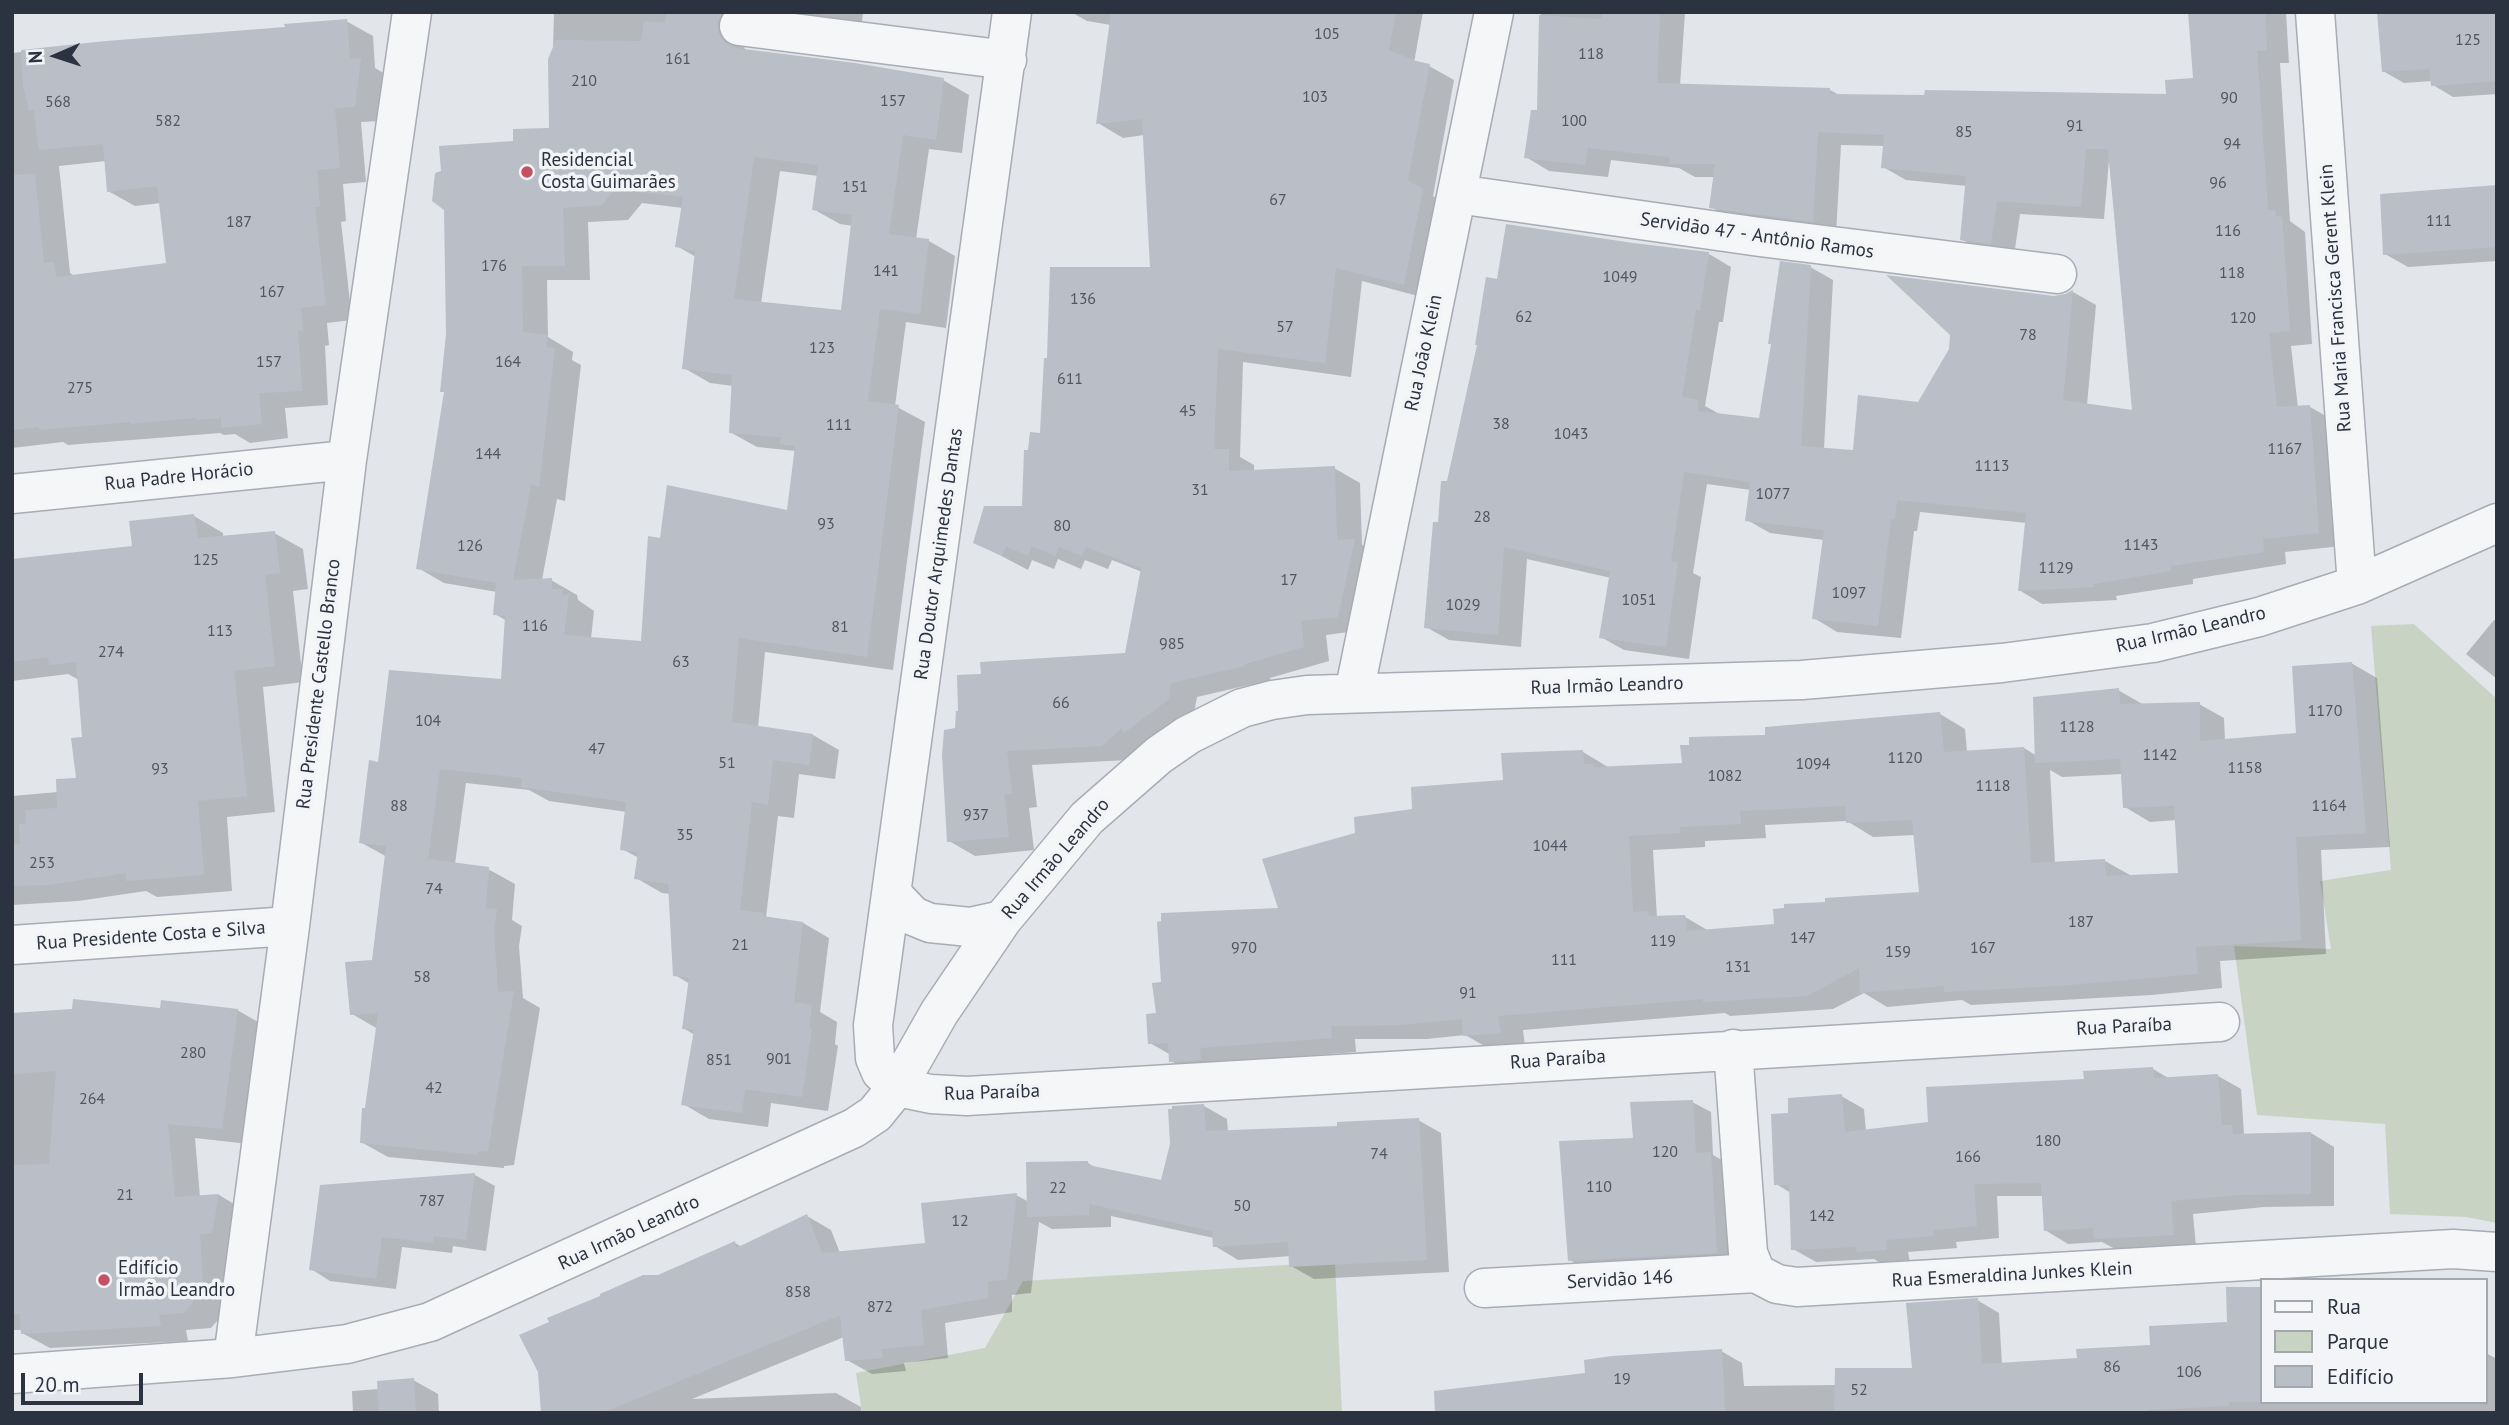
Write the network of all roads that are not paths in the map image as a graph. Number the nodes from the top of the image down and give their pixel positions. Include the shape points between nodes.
1 (412, 12) edge
2 (1012, 12) edge
3 (1494, 12) edge
4 (2315, 12) edge
5 (739, 26) dead end
6 (1007, 60) junction
7 (1457, 194) junction
8 (2057, 274) dead end
9 (347, 460) junction
10 (12, 494) edge
11 (2497, 523) edge
12 (2357, 585) junction
13 (1354, 693) junction
14 (892, 894) junction
15 (1002, 920) junction
16 (290, 926) junction
17 (12, 945) edge
18 (2220, 1022) dead end
19 (1733, 1049) junction
20 (897, 1087) junction
21 (2497, 1252) edge
22 (1756, 1273) junction
23 (1484, 1288) dead end
24 (233, 1358) junction
25 (12, 1374) edge

1 - 9 street, Rua Presidente Castello Branco
2 - 6 street, Rua Doutor Arquimedes Dantas
3 - 7 street, Rua João Klein
4 - 12 street, Rua Maria Francisca Gerent Klein
5 - 6 street
6 - 14 street, Rua Doutor Arquimedes Dantas
7 - 8 street, Servidão 47 - Antônio Ramos
7 - 13 street, Rua João Klein
9 - 10 street, Rua Padre Horácio
9 - 16 street, Rua Presidente Castello Branco
11 - 12 street, Rua Irmão Leandro
12 - 13 street, Rua Irmão Leandro via 2259,617 2153,643 2001,663 1802,681
13 - 15 street, Rua Irmão Leandro via 1272,700 1242,708 1188,735 1087,818
14 - 15 street via 913,916 930,923 970,927
14 - 20 street, Rua Doutor Arquimedes Dantas via 872,1043 881,1072
15 - 20 street, Rua Irmão Leandro via 939,1013
16 - 17 street, Rua Presidente Costa e Silva
16 - 24 street, Rua Presidente Castello Branco
18 - 19 street, Rua Paraíba
19 - 20 street, Rua Paraíba via 967,1096
19 - 22 street via 1744,1225
20 - 24 street, Rua Irmão Leandro via 875,1114 854,1128 430,1322 347,1344
21 - 22 street, Rua Esmeraldina Junkes Klein via 2453,1249 1797,1287 1777,1284
22 - 23 street, Servidão 146
24 - 25 street, Rua Irmão Leandro

